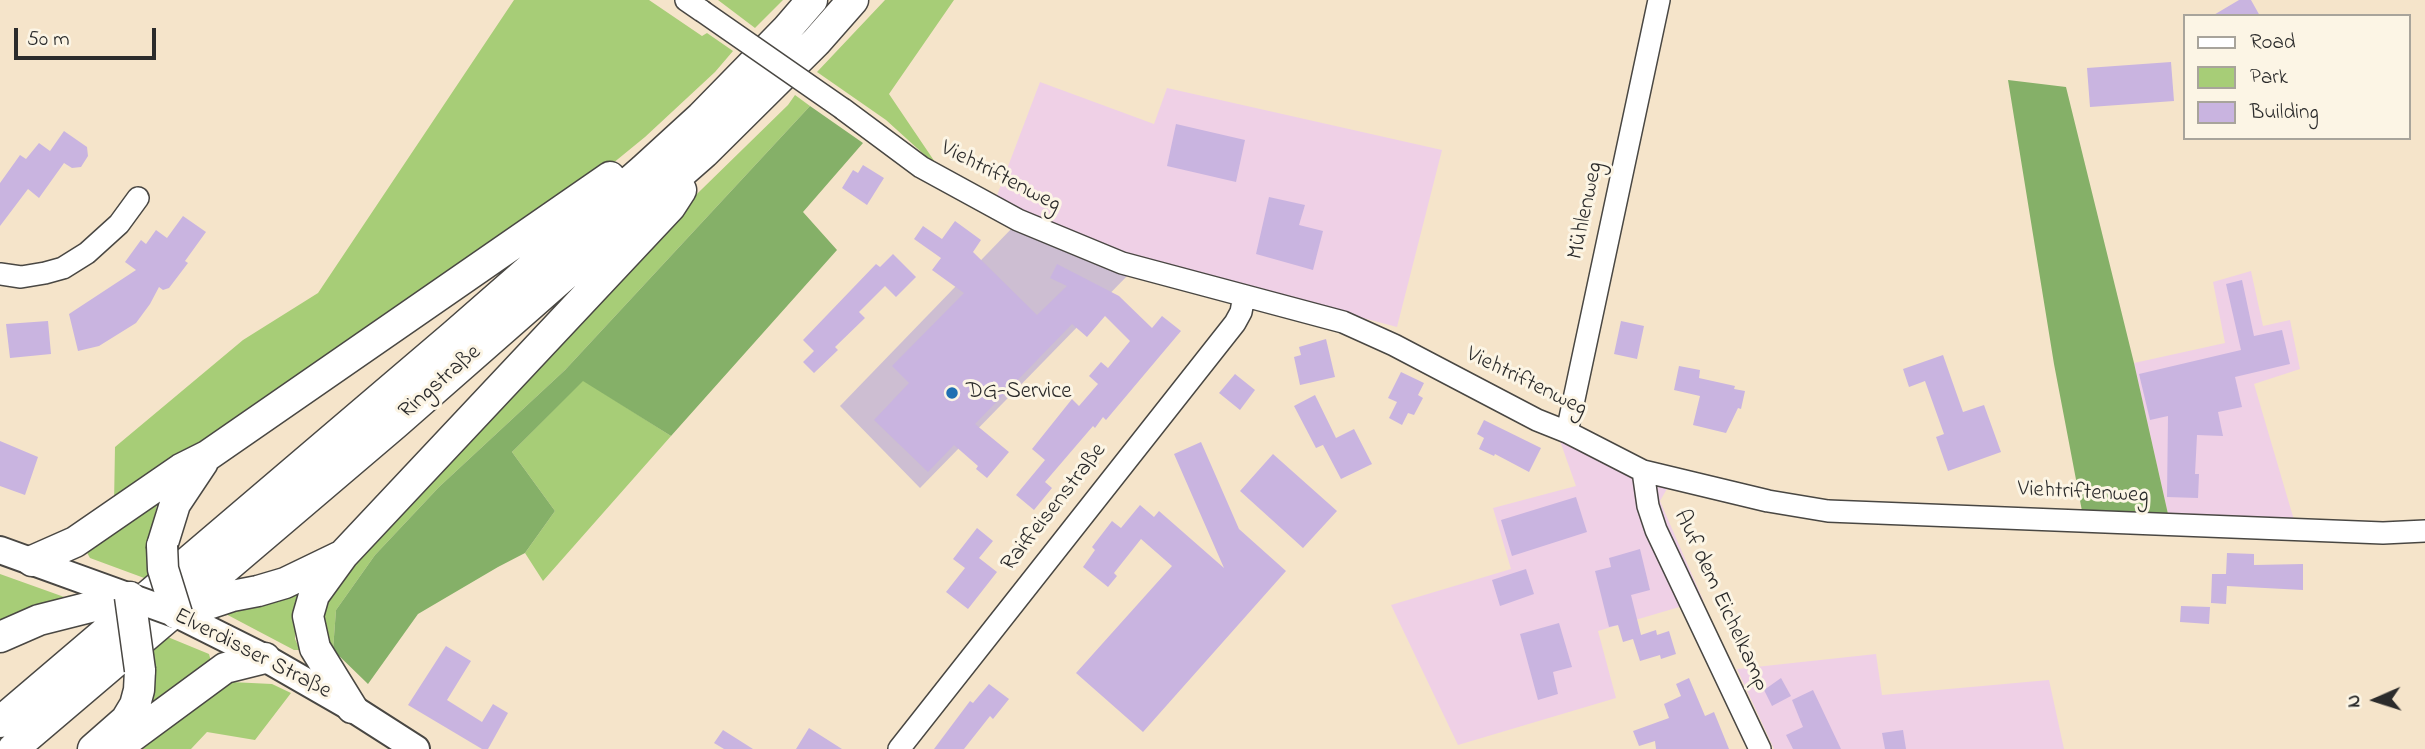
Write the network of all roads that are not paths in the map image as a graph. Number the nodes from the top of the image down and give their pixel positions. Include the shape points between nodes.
1 (812, 0) edge
2 (853, 0) edge
3 (1659, 0) edge
4 (694, 6) edge
5 (701, 117) junction
6 (705, 153) junction
7 (138, 198) dead end
8 (0, 274) edge
9 (1244, 296) junction
10 (1567, 432) junction
11 (208, 456) junction
12 (1643, 471) junction
13 (2425, 531) edge
14 (0, 550) edge
15 (343, 555) junction
16 (32, 561) junction
17 (117, 592) junction
18 (188, 620) junction
19 (0, 637) edge
20 (265, 658) junction
21 (352, 708) junction
22 (0, 722) edge
23 (13, 749) edge
24 (93, 749) edge
25 (115, 749) edge
26 (416, 749) edge
27 (899, 749) edge
28 (1760, 749) edge

1 - 5 highway, Ringstraße
2 - 6 highway, Ringstraße
3 - 10 street, Mühlenweg
4 - 9 street, Viehtriftenweg, bridge via 921,167 1018,220 1122,264
5 - 11 highway via 670,125 625,167
5 - 22 highway, Ringstraße via 453,336
6 - 15 highway via 670,207
6 - 23 highway, Ringstraße
7 - 8 street via 111,231 63,268 21,277
9 - 10 street, Viehtriftenweg via 1343,322
9 - 27 street, Raiffeisenstraße via 1235,323
10 - 12 street, Viehtriftenweg
11 - 16 highway via 181,469 75,542
11 - 18 highway, bridge via 175,504 162,546 163,569
12 - 13 street, Viehtriftenweg via 1828,511
12 - 28 street, Auf dem Eichelkamp via 1656,530
14 - 16 main road, Elverdisser Straße
15 - 18 highway via 285,583 232,596
15 - 21 highway via 314,595 308,616 315,648
16 - 17 main road, Elverdisser Straße
17 - 18 main road, Elverdisser Straße, bridge
17 - 19 highway via 76,612 39,620
17 - 24 highway, bridge via 140,670 139,690 127,720
18 - 20 main road, Elverdisser Straße
20 - 21 main road, Elverdisser Straße
20 - 25 highway via 225,668
21 - 26 main road, Elverdisser Straße

